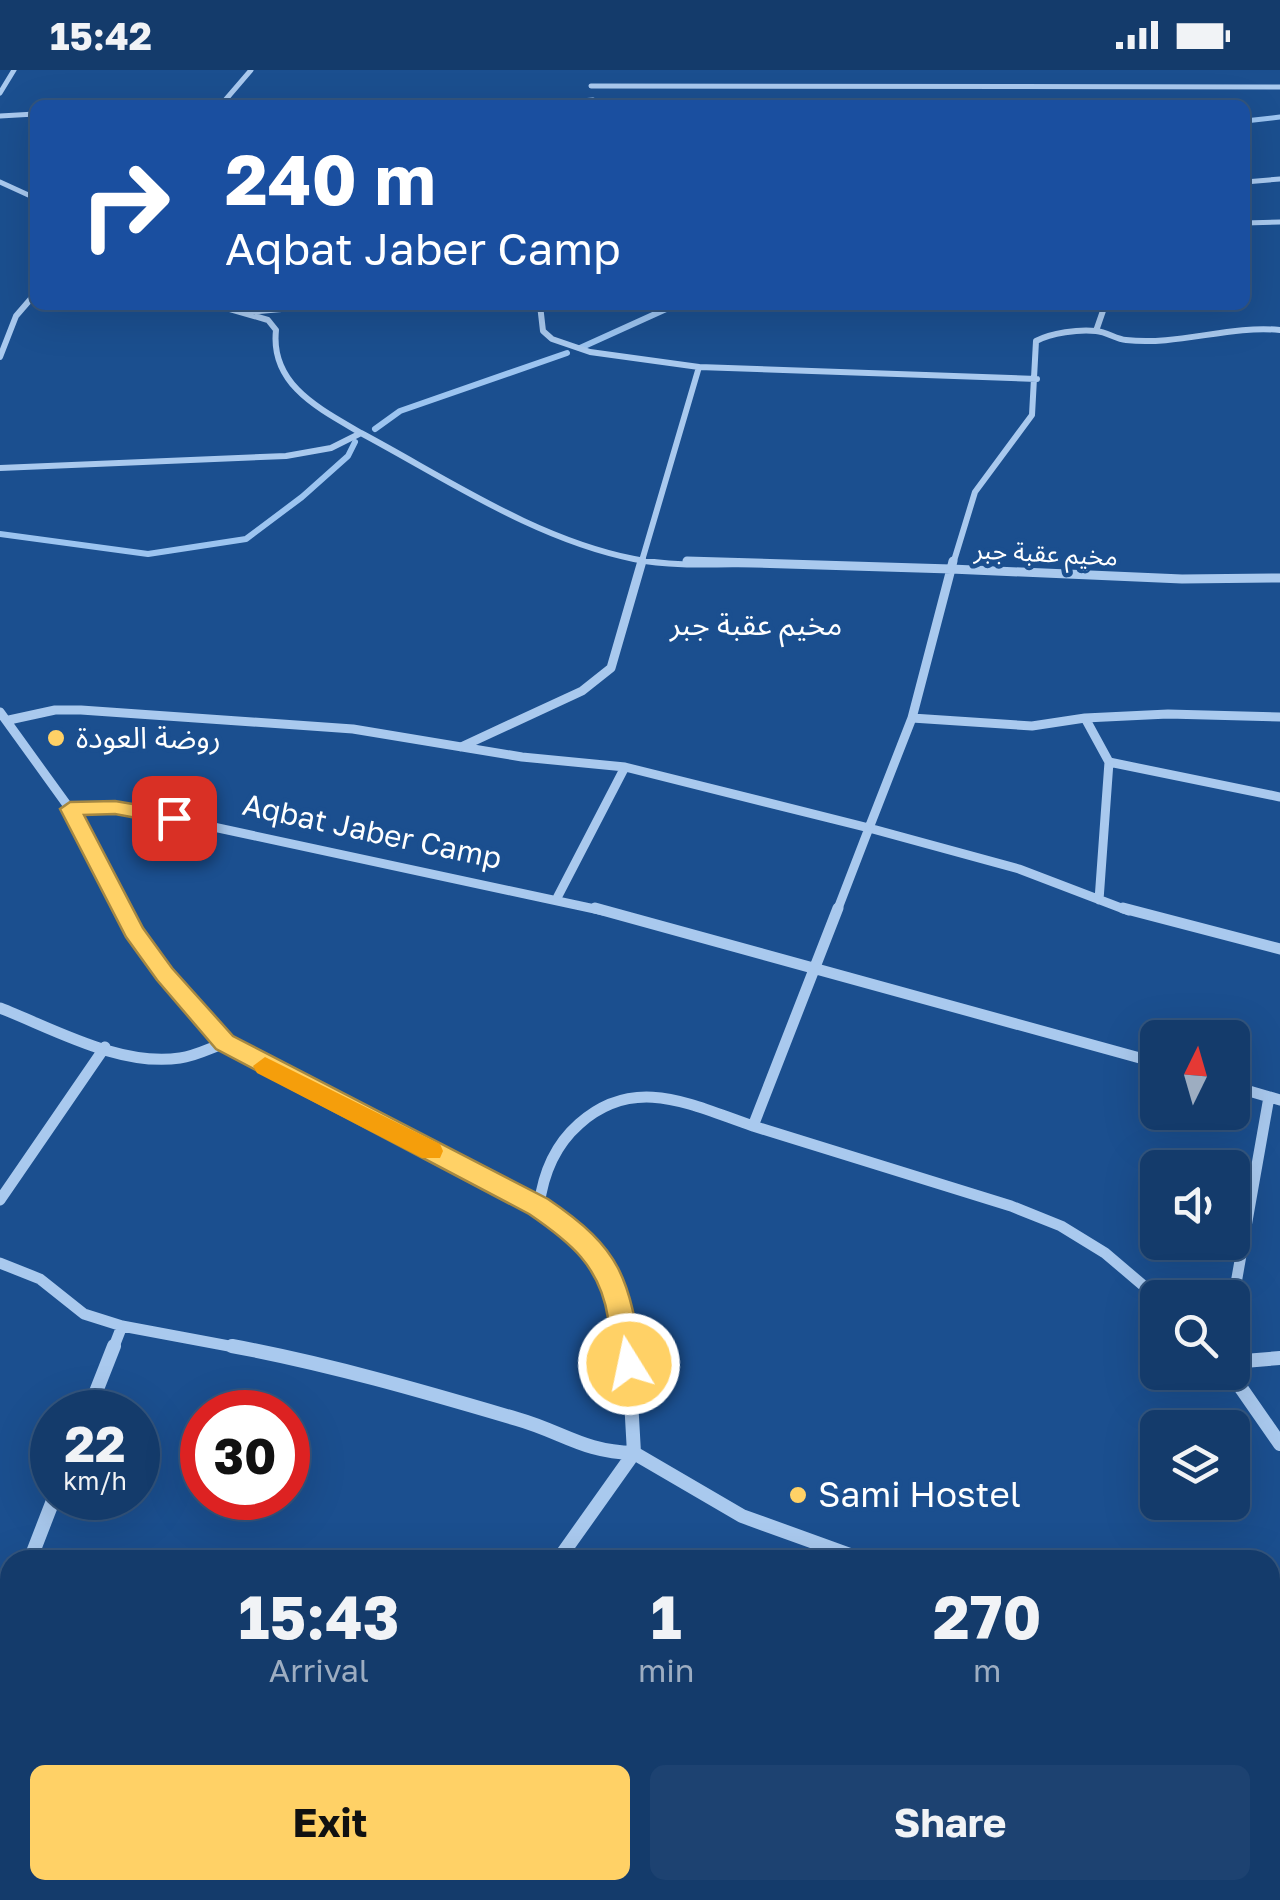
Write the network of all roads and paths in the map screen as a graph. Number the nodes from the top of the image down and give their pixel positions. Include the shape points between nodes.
1 (14, 70) edge
2 (251, 70) edge
3 (586, 70) edge
4 (590, 86) junction
5 (1280, 87) edge
6 (0, 93) edge
7 (225, 100) edge
8 (594, 100) edge
9 (30, 114) edge
10 (0, 116) edge
11 (1280, 179) edge
12 (0, 182) edge
13 (1250, 182) edge
14 (30, 196) edge
15 (1280, 222) edge
16 (1250, 223) edge
17 (30, 300) edge
18 (235, 310) edge
19 (272, 310) edge
20 (296, 310) edge
21 (541, 310) edge
22 (1103, 310) edge
23 (243, 312) junction
24 (272, 324) junction
25 (1280, 330) edge
26 (1096, 331) junction
27 (0, 357) edge
28 (699, 367) junction
29 (1037, 379) junction
30 (360, 433) junction
31 (0, 468) edge
32 (639, 560) junction
33 (951, 568) junction
34 (1280, 578) edge
35 (0, 712) edge
36 (1280, 717) edge
37 (912, 718) junction
38 (1085, 718) junction
39 (9, 720) junction
40 (460, 747) junction
41 (1109, 762) junction
42 (625, 767) junction
43 (1280, 797) edge
44 (70, 809) junction
45 (869, 828) junction
46 (557, 898) junction
47 (1099, 900) junction
48 (1280, 949) edge
49 (815, 972) junction
50 (0, 1008) edge
51 (225, 1042) junction
52 (105, 1047) junction
53 (1140, 1058) edge
54 (1274, 1098) edge
55 (753, 1126) junction
56 (0, 1200) edge
57 (538, 1206) junction
58 (0, 1263) edge
59 (1237, 1280) edge
60 (1140, 1283) edge
61 (122, 1326) junction
62 (1280, 1358) edge
63 (1250, 1360) edge
64 (97, 1390) edge
65 (1242, 1390) edge
66 (1280, 1444) edge
67 (634, 1453) junction
68 (45, 1520) edge
69 (34, 1550) edge
70 (565, 1550) edge
71 (836, 1550) edge

1 - 6 street
2 - 7 street
3 - 4 street
4 - 5 street
4 - 8 street
9 - 10 street
11 - 13 street
12 - 14 street
15 - 16 street
17 - 27 street
18 - 23 street
19 - 23 street
20 - 24 street
21 - 28 street via 543,331 554,342
22 - 26 street
23 - 24 street
24 - 30 street via 273,354 290,382
25 - 26 street, مخيم عقبة جبر via 1125,340
26 - 29 street, مخيم عقبة جبر via 1036,341
28 - 29 street
28 - 32 street
29 - 33 street, مخيم عقبة جبر via 1032,415 975,492
30 - 31 street via 332,448 286,456
30 - 32 street via 546,532
32 - 33 street
32 - 40 street via 604,676
33 - 34 street, مخيم عقبة جبر
33 - 37 street
35 - 39 street
36 - 38 street
37 - 38 street via 1032,726
37 - 45 street
38 - 41 street
39 - 40 street via 81,710 353,729
39 - 44 street
40 - 42 street
41 - 43 street
41 - 47 street
42 - 45 street
42 - 46 street
44 - 46 street, Aqbat Jaber Camp via 139,810
44 - 51 street via 134,932
45 - 47 street via 1020,869
45 - 49 street
46 - 49 street, Aqbat Jaber Camp
47 - 48 street
49 - 53 street, Aqbat Jaber Camp
49 - 55 street
50 - 52 street
51 - 52 street via 164,1059
51 - 57 street
52 - 56 street
54 - 59 street
55 - 57 street via 652,1094 614,1098 594,1108 552,1153
55 - 60 street via 1012,1206 1061,1226
57 - 67 street via 580,1235 617,1293 633,1387
58 - 61 street via 40,1279 84,1314
61 - 64 street
61 - 67 street via 329,1364 524,1421 599,1452
62 - 63 street
65 - 66 street
67 - 70 street
67 - 71 street via 742,1516
68 - 69 street

